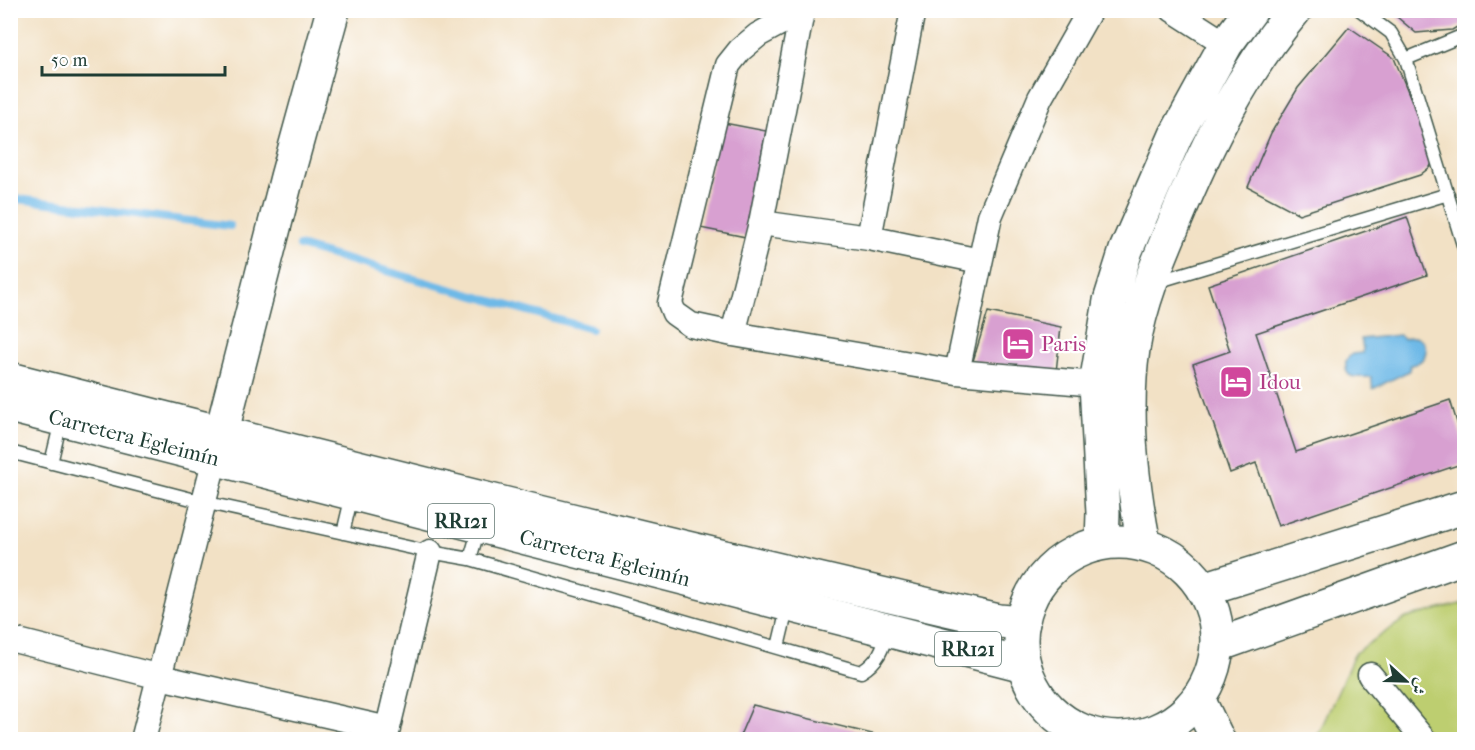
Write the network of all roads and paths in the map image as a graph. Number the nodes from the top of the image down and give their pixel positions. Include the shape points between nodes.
1 (333, 10) edge
2 (913, 10) edge
3 (1090, 10) edge
4 (1173, 10) edge
5 (1251, 10) edge
6 (1295, 10) edge
7 (1360, 10) edge
8 (803, 11) edge
9 (1464, 35) edge
10 (1226, 44) junction
11 (1406, 59) junction
12 (1448, 194) junction
13 (761, 223) junction
14 (869, 237) junction
15 (1464, 248) edge
16 (980, 261) junction
17 (1150, 284) junction
18 (733, 334) junction
19 (957, 372) junction
20 (10, 379) edge
21 (1130, 382) junction
22 (1096, 384) junction
23 (10, 406) edge
24 (66, 407) junction
25 (218, 446) junction
26 (10, 452) edge
27 (51, 463) junction
28 (355, 481) junction
29 (203, 502) junction
30 (1464, 507) edge
31 (483, 513) junction
32 (343, 533) junction
33 (1102, 542) junction
34 (1144, 544) junction
35 (430, 552) junction
36 (1464, 557) edge
37 (470, 558) junction
38 (1204, 589) junction
39 (793, 590) junction
40 (1023, 623) junction
41 (889, 629) junction
42 (10, 639) edge
43 (1218, 645) junction
44 (778, 647) junction
45 (1024, 665) junction
46 (1370, 675) dead end
47 (160, 677) junction
48 (1198, 699) junction
49 (387, 734) edge
50 (1164, 734) edge
51 (1087, 736) edge
52 (1121, 739) edge
53 (143, 740) edge
54 (1218, 740) edge
55 (1424, 740) edge

1 - 25 main road
2 - 14 street
3 - 16 street via 1023,135 990,216
4 - 10 street
5 - 10 main road
6 - 17 main road via 1252,67 1211,138
7 - 11 lane via 1391,33
8 - 13 street
8 - 18 street via 758,36 728,65 670,303 674,314 690,325
9 - 11 lane
10 - 22 main road via 1176,135 1126,250 1110,301
11 - 12 lane
12 - 15 lane
12 - 17 lane
13 - 14 street
13 - 18 street
14 - 16 street
16 - 19 street
17 - 21 main road via 1135,340
18 - 19 street
19 - 22 street
20 - 24 main road, Carretera Egleimín / RR121
21 - 22 street
21 - 34 main road via 1136,502
22 - 33 main road
23 - 24 main road, Carretera Egleimín / RR121
24 - 25 main road, Carretera Egleimín / RR121
24 - 27 lane
25 - 28 main road, Carretera Egleimín / RR121
25 - 29 street
26 - 27 lane
27 - 29 lane
28 - 31 main road, Carretera Egleimín / RR121
28 - 32 lane
29 - 32 lane
29 - 47 street
30 - 38 main road
31 - 37 lane
31 - 39 main road, Carretera Egleimín / RR121
32 - 35 lane
33 - 34 main road
33 - 40 main road via 1056,564 1034,591
34 - 38 main road via 1182,564
35 - 37 lane
35 - 49 street
36 - 43 main road
37 - 44 lane
38 - 43 main road via 1215,616
39 - 40 main road, Carretera Egleimín / RR121
39 - 41 main road, Carretera Egleimín / RR121
39 - 44 lane
40 - 45 main road
41 - 44 lane via 882,652 861,672
41 - 45 main road, Carretera Egleimín / RR121
42 - 47 street
43 - 48 main road via 1212,674
45 - 51 main road via 1048,707
46 - 55 street
47 - 49 street
47 - 53 street
48 - 50 main road
48 - 54 main road
50 - 52 main road
51 - 52 main road

